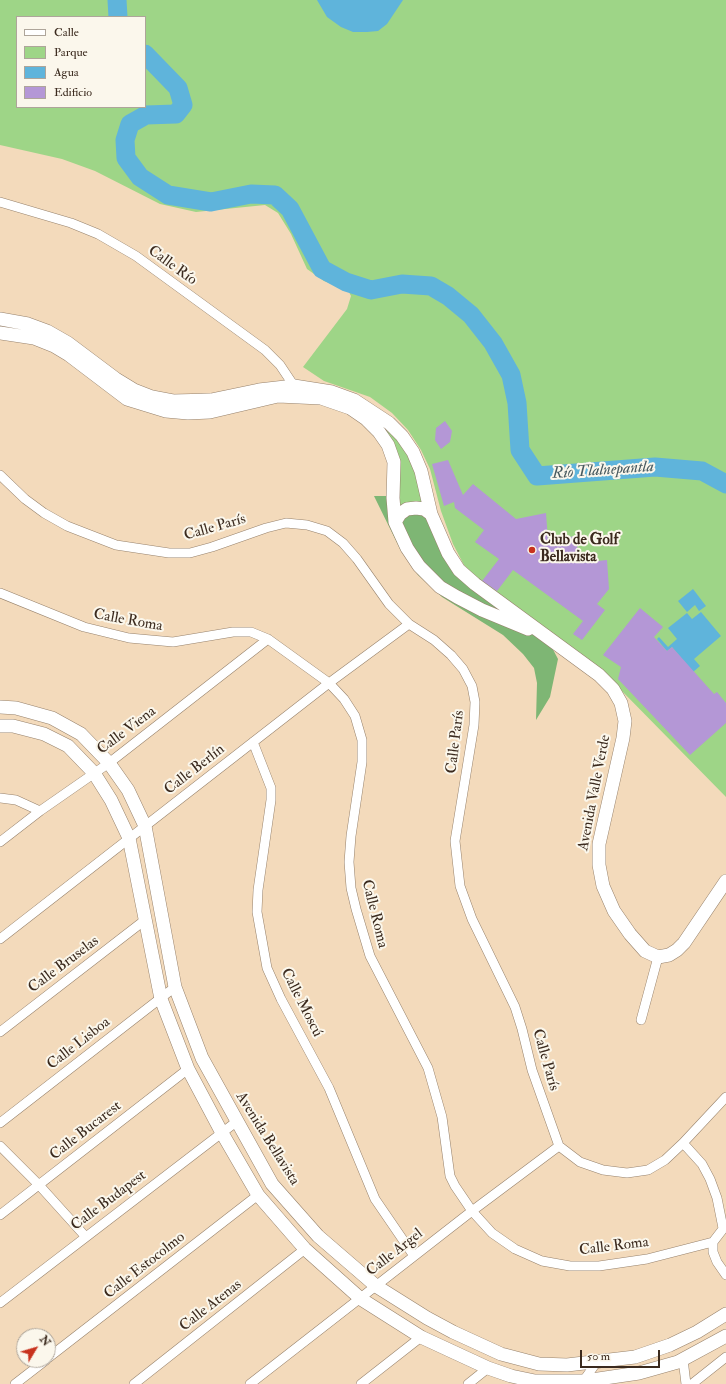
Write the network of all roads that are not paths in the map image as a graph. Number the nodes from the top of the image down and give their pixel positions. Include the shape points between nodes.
1 (0, 202) edge
2 (0, 319) edge
3 (0, 333) edge
4 (295, 391) junction
5 (0, 475) edge
6 (432, 514) junction
7 (395, 522) junction
8 (0, 593) edge
9 (409, 624) junction
10 (550, 638) junction
11 (268, 639) junction
12 (329, 683) junction
13 (0, 707) edge
14 (0, 726) edge
15 (253, 742) junction
16 (109, 763) junction
17 (94, 773) junction
18 (0, 798) edge
19 (40, 811) junction
20 (145, 826) junction
21 (129, 838) junction
22 (0, 842) edge
23 (726, 881) edge
24 (145, 920) junction
25 (0, 939) edge
26 (658, 957) junction
27 (175, 987) junction
28 (161, 998) junction
29 (641, 1020) dead end
30 (0, 1032) edge
31 (188, 1069) junction
32 (726, 1097) edge
33 (236, 1122) junction
34 (0, 1123) edge
35 (222, 1133) junction
36 (683, 1143) junction
37 (0, 1146) edge
38 (559, 1146) junction
39 (39, 1185) junction
40 (258, 1195) junction
41 (472, 1211) junction
42 (0, 1215) edge
43 (724, 1227) edge
44 (85, 1236) junction
45 (713, 1242) junction
46 (305, 1249) junction
47 (414, 1256) junction
48 (726, 1275) edge
49 (376, 1286) junction
50 (362, 1299) junction
51 (0, 1303) edge
52 (726, 1314) edge
53 (726, 1336) edge
54 (421, 1337) junction
55 (56, 1352) edge
56 (726, 1357) edge
57 (683, 1359) junction
58 (596, 1363) junction
59 (35, 1368) edge
60 (488, 1368) junction
61 (583, 1382) edge
62 (15, 1384) edge
63 (134, 1384) edge
64 (250, 1384) edge
65 (361, 1384) edge
66 (468, 1384) edge
67 (686, 1384) edge
68 (692, 1384) edge

1 - 4 street, Calle Río via 71,223 98,234 136,256 265,350 280,364
2 - 4 street, Avenida Valle Verde via 28,324 47,331 79,350 116,379 152,398 180,401 211,400 260,390
3 - 4 street, Avenida Valle Verde via 34,338 54,346 127,399 166,411 210,412
4 - 6 street, Avenida Valle Verde via 332,392 354,400 389,423 413,452 421,471
4 - 7 street, Avenida Valle Verde via 350,408 379,432 388,445 394,462
5 - 9 street, Calle París via 31,504 67,526 116,545 145,550 190,553 286,523 307,525 327,531 343,543 389,604
6 - 7 street via 416,508 407,509
6 - 10 street, Avenida Valle Verde via 448,553 459,570 474,584
7 - 10 street, Avenida Valle Verde via 419,566 440,587 482,610
8 - 11 street, Calle Roma via 84,627 129,638 173,642 233,632 251,632
9 - 12 street, Calle Berlín
9 - 38 street, Calle París via 451,655 463,669 472,686 475,702 474,725 456,841 456,864 460,886 472,918 515,1007 532,1070
10 - 26 street, Avenida Valle Verde via 599,675 613,689 621,703 625,721 623,738 600,844 599,865 603,886 614,911 645,951
11 - 12 street, Calle Roma
11 - 16 street, Calle Viena
12 - 15 street, Calle Berlín
12 - 41 street, Calle Roma via 355,716 362,740 362,762 351,836 350,862 351,888 356,910 370,956 428,1068 442,1118 450,1176
13 - 16 street, Avenida Bellavista via 16,708 52,718 81,734
14 - 17 street via 13,726 44,734 68,746
15 - 20 street, Calle Berlín
15 - 47 street, Calle Moscú via 271,788 258,890 258,912 268,968 281,999 329,1088 375,1199
16 - 17 street, Calle Viena
16 - 20 street, Avenida Bellavista via 128,790
17 - 19 street, Calle Viena
17 - 21 street via 111,800
18 - 19 street via 16,800
19 - 22 street, Calle Viena
20 - 21 street, Calle Berlín
20 - 27 street, Avenida Bellavista
21 - 24 street
21 - 25 street, Calle Berlín
23 - 26 street via 684,943 669,955
24 - 28 street
24 - 30 street, Calle Bruselas
26 - 29 street
27 - 28 street, Calle Lisboa
27 - 33 street, Avenida Bellavista via 202,1058
28 - 31 street
28 - 34 street, Calle Lisboa
31 - 35 street
31 - 39 street, Calle Bucarest
32 - 36 street
33 - 35 street, Calle Budapest
33 - 49 street, Avenida Bellavista via 272,1184 318,1236
35 - 40 street
35 - 44 street, Calle Budapest
36 - 38 street via 648,1170 627,1173 603,1170 580,1162
36 - 43 street via 702,1164 710,1179
37 - 39 street
38 - 41 street, Calle Argel
39 - 42 street, Calle Bucarest
39 - 44 street
40 - 46 street
40 - 55 street, Calle Estocolmo
41 - 45 street, Calle Roma via 492,1233 515,1248 542,1261 570,1266 598,1266 647,1259
41 - 47 street, Calle Argel
43 - 45 street
44 - 51 street, Calle Budapest
45 - 48 street via 713,1252
46 - 50 street
46 - 63 street, Calle Atenas
47 - 49 street, Calle Argel
49 - 50 street, Calle Argel
49 - 58 street, Avenida Bellavista via 427,1318 501,1354 539,1364
50 - 54 street
50 - 64 street, Calle Argel
52 - 58 street, Avenida Bellavista via 670,1345 635,1356
53 - 57 street
54 - 60 street
54 - 65 street
56 - 68 street
57 - 61 street via 639,1373
57 - 67 street
58 - 61 street
59 - 62 street, Calle Estocolmo
60 - 61 street via 535,1381
60 - 66 street

